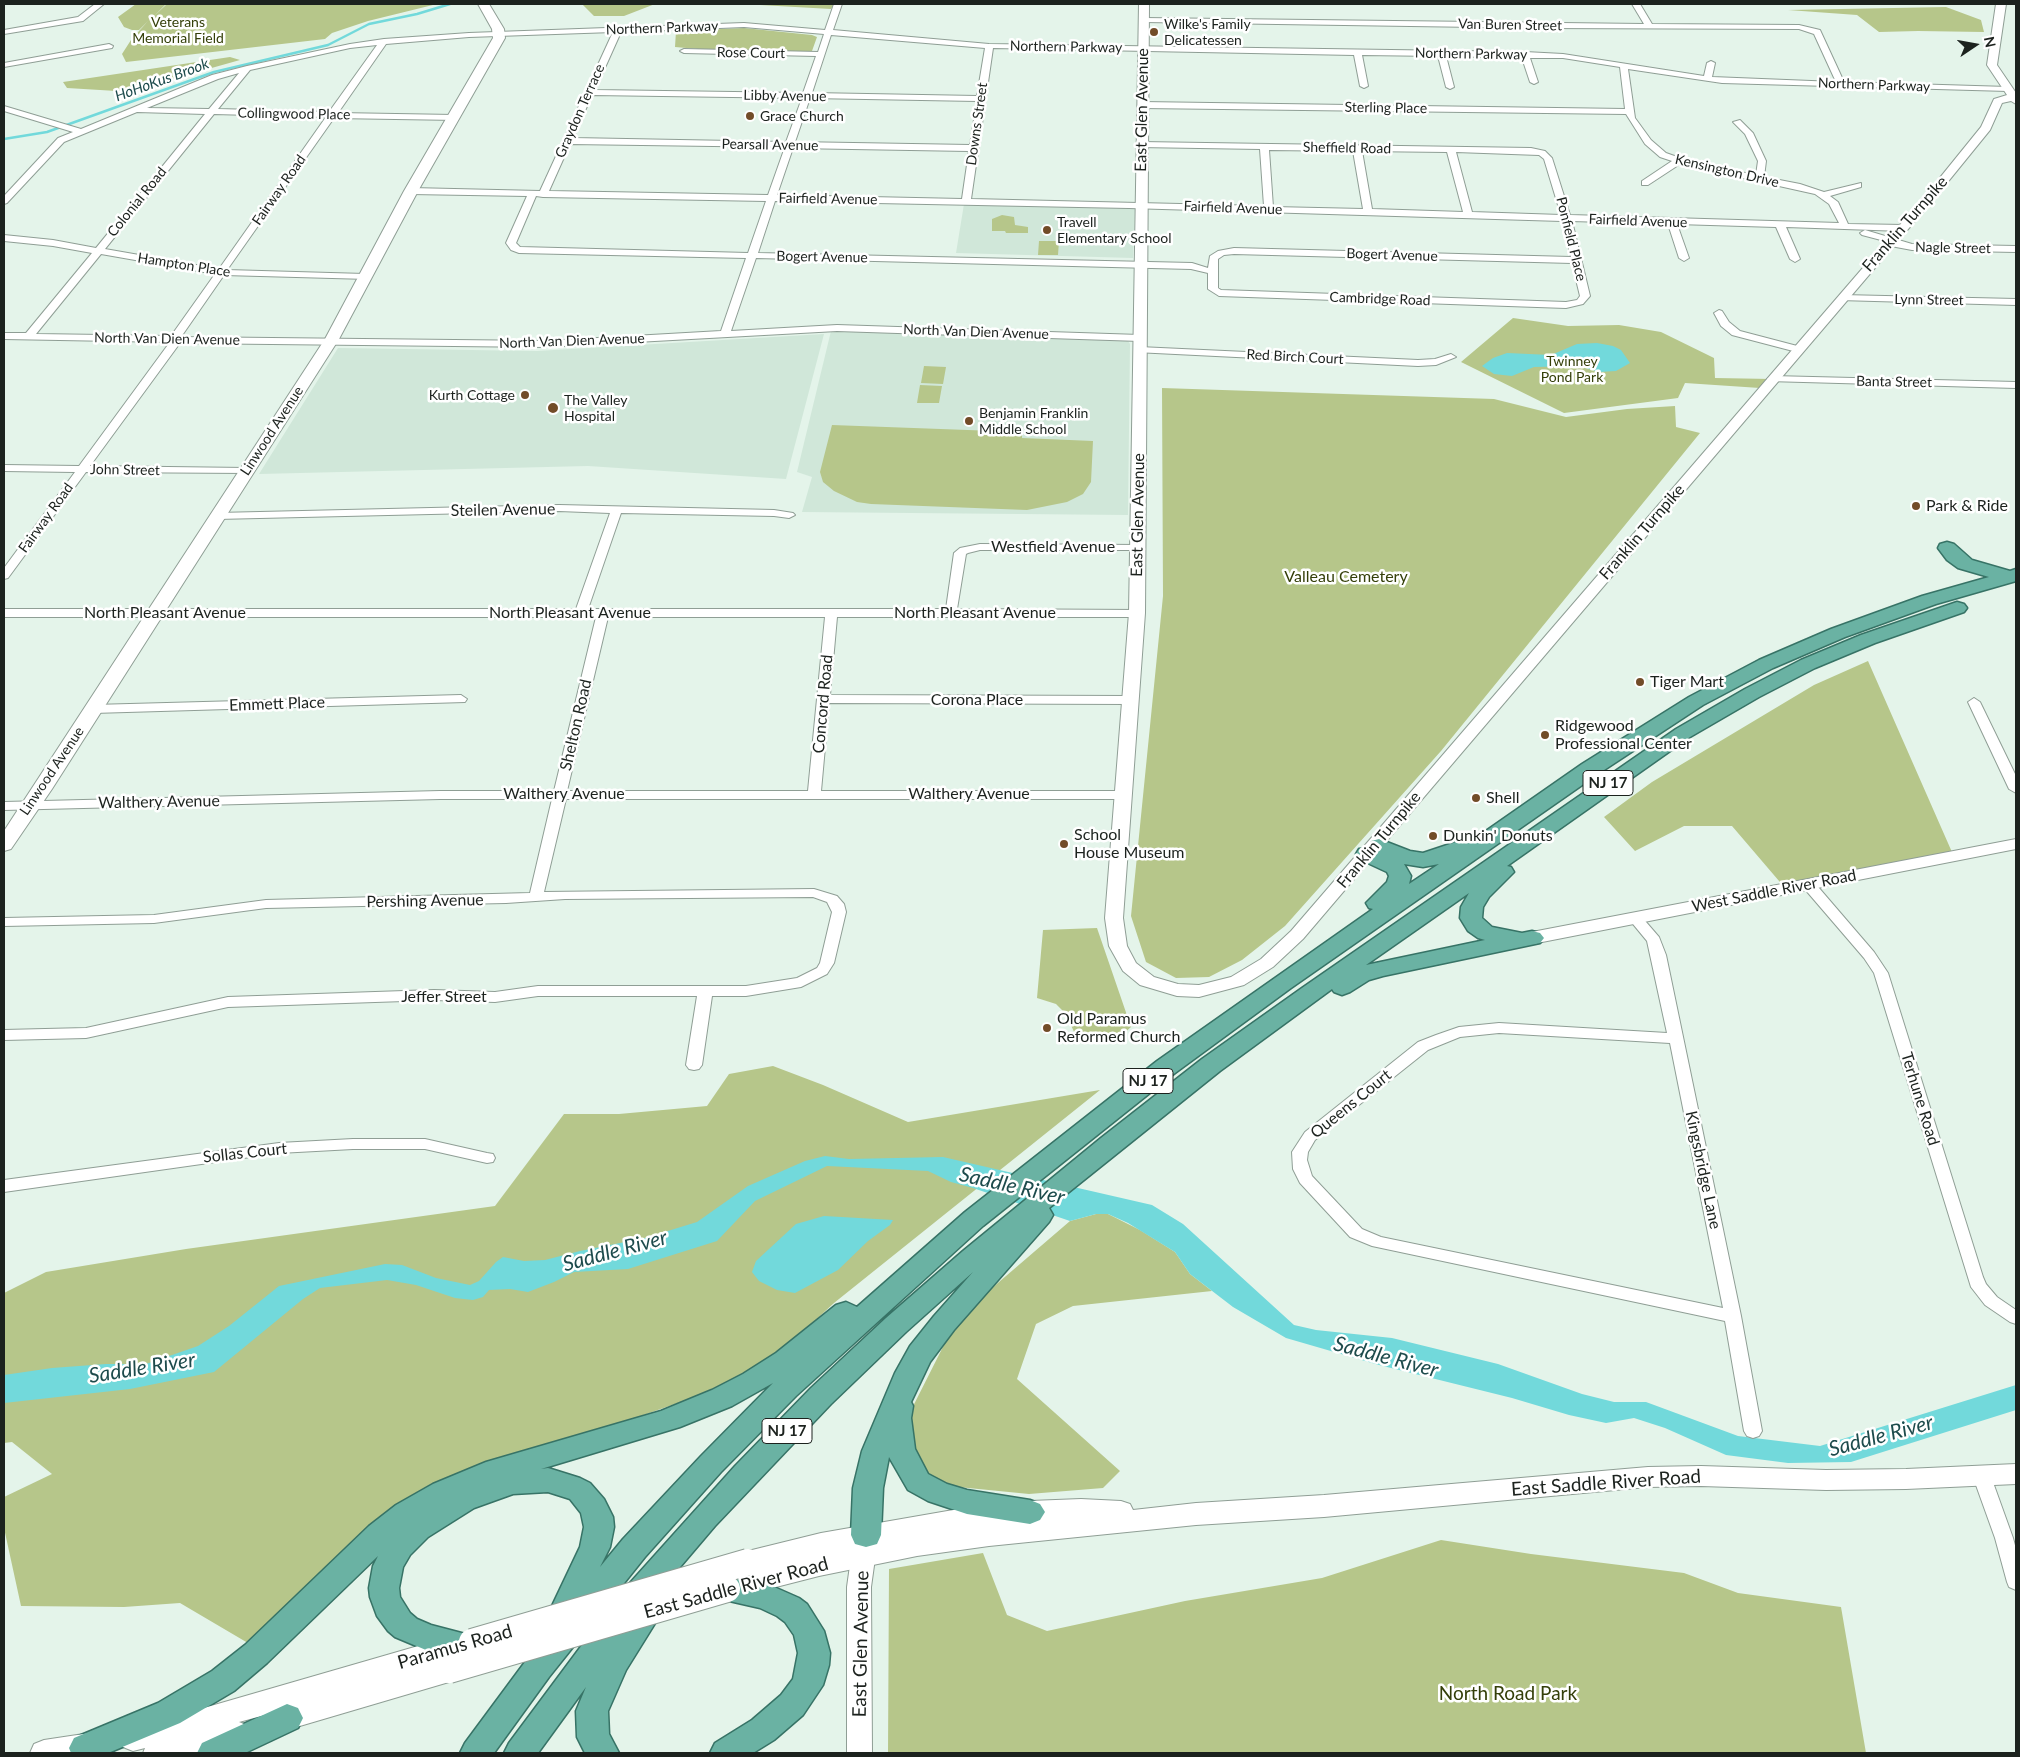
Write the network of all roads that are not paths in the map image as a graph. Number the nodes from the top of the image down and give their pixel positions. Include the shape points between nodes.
1 (100, 4) edge
2 (484, 4) edge
3 (838, 4) edge
4 (1144, 4) edge
5 (1636, 4) edge
6 (2000, 9) edge
7 (1144, 20) junction
8 (1649, 26) junction
9 (618, 29) junction
10 (828, 31) junction
11 (4, 32) edge
12 (499, 33) junction
13 (384, 41) junction
14 (109, 46) dead end
15 (989, 46) junction
16 (1143, 49) junction
17 (684, 51) dead end
18 (1358, 52) junction
19 (1441, 53) junction
20 (820, 54) junction
21 (1525, 54) junction
22 (1712, 63) dead end
23 (4, 65) edge
24 (1624, 65) junction
25 (247, 68) junction
26 (1707, 79) junction
27 (1534, 82) dead end
28 (1841, 84) junction
29 (1364, 86) dead end
30 (1450, 88) dead end
31 (589, 92) junction
32 (805, 96) junction
33 (2014, 97) edge
34 (981, 99) junction
35 (1142, 105) junction
36 (4, 108) edge
37 (133, 110) junction
38 (210, 112) junction
39 (1630, 112) junction
40 (332, 115) junction
41 (454, 118) junction
42 (1737, 122) dead end
43 (75, 130) junction
44 (567, 141) junction
45 (788, 145) junction
46 (1141, 145) junction
47 (1264, 147) junction
48 (974, 148) junction
49 (1357, 148) junction
50 (1451, 150) junction
51 (1549, 160) joint
52 (1678, 161) junction
53 (1759, 179) junction
54 (1645, 183) dead end
55 (1858, 185) dead end
56 (411, 191) junction
57 (538, 193) junction
58 (1823, 194) junction
59 (770, 198) junction
60 (4, 201) edge
61 (966, 202) junction
62 (1142, 206) junction
63 (1270, 209) junction
64 (1368, 212) junction
65 (1468, 215) junction
66 (1567, 218) junction
67 (1672, 222) junction
68 (1780, 225) junction
69 (1845, 227) junction
70 (1903, 228) junction
71 (4, 238) edge
72 (1892, 241) junction
73 (2016, 249) edge
74 (98, 250) junction
75 (751, 256) junction
76 (1684, 258) dead end
77 (1795, 259) dead end
78 (1576, 260) junction
79 (1142, 264) junction
80 (1213, 267) junction
81 (221, 272) junction
82 (365, 277) junction
83 (1842, 298) junction
84 (2016, 302) edge
85 (1566, 304) joint
86 (1719, 313) dead end
87 (725, 334) junction
88 (4, 336) edge
89 (29, 336) junction
90 (176, 339) junction
91 (329, 343) junction
92 (1139, 344) junction
93 (1797, 349) junction
94 (1451, 357) dead end
95 (1772, 379) junction
96 (2016, 385) edge
97 (4, 468) edge
98 (83, 469) junction
99 (246, 472) junction
100 (617, 510) junction
101 (217, 516) junction
102 (789, 516) dead end
103 (1137, 547) junction
104 (968, 548) joint
105 (1947, 548) dead end
106 (4, 576) edge
107 (2014, 580) edge
108 (4, 613) edge
109 (154, 613) junction
110 (581, 613) junction
111 (603, 613) junction
112 (831, 613) junction
113 (951, 613) junction
114 (1137, 613) junction
115 (461, 699) dead end
116 (824, 700) junction
117 (1129, 700) junction
118 (1974, 702) dead end
119 (93, 709) junction
120 (2016, 789) edge
121 (559, 794) junction
122 (814, 794) junction
123 (1123, 795) junction
124 (30, 805) junction
125 (4, 806) edge
126 (1550, 824) junction
127 (1509, 826) junction
128 (2016, 844) edge
129 (4, 845) edge
130 (1371, 849) junction
131 (1808, 884) junction
132 (536, 896) junction
133 (839, 912) joint
134 (1635, 918) junction
135 (4, 922) edge
136 (1532, 938) junction
137 (1299, 971) junction
138 (1177, 990) joint
139 (705, 991) junction
140 (4, 1035) edge
141 (1676, 1038) junction
142 (1245, 1040) junction
143 (694, 1065) dead end
144 (487, 1158) dead end
145 (4, 1186) edge
146 (974, 1219) junction
147 (1015, 1232) junction
148 (1733, 1316) junction
149 (2016, 1318) edge
150 (901, 1387) junction
151 (1753, 1431) dead end
152 (1981, 1474) junction
153 (2016, 1474) edge
154 (1030, 1512) junction
155 (1196, 1514) junction
156 (705, 1517) junction
157 (864, 1545) junction
158 (2016, 1582) edge
159 (727, 1589) junction
160 (461, 1652) junction
161 (538, 1667) junction
162 (501, 1717) junction
163 (287, 1718) junction
164 (85, 1748) junction
165 (44, 1753) edge
166 (157, 1753) edge
167 (213, 1753) edge
168 (465, 1753) edge
169 (476, 1753) edge
170 (520, 1753) edge
171 (604, 1753) edge
172 (726, 1753) edge
173 (859, 1753) edge

1 - 11 street via 80,19
2 - 12 main road
3 - 10 street
4 - 7 street, East Glen Avenue
5 - 8 street
6 - 33 street via 1992,65
7 - 8 street, Van Buren Street
7 - 16 street, East Glen Avenue
8 - 28 street, Van Buren Street via 1810,28 1818,33
9 - 10 street, Northern Parkway via 732,25
9 - 12 street, Northern Parkway
9 - 31 street, Graydon Terrace
10 - 15 street, Northern Parkway
10 - 20 street
12 - 13 street, Northern Parkway
12 - 41 main road, Linwood Avenue
13 - 25 street, Northern Parkway
13 - 40 street, Fairway Road
14 - 23 street
15 - 16 street, Northern Parkway
15 - 34 street, Downs Street
16 - 18 street, Northern Parkway
16 - 35 street, East Glen Avenue
17 - 20 street, Rose Court
18 - 19 street, Northern Parkway
18 - 29 street
19 - 21 street, Northern Parkway
19 - 30 street
20 - 32 street
21 - 24 street, Northern Parkway
21 - 27 street
22 - 26 street
24 - 26 street, Northern Parkway
24 - 39 street, Kensington Drive
25 - 37 street, Northern Parkway via 214,77
25 - 38 street, Colonial Road
26 - 28 street, Northern Parkway
28 - 33 street, Northern Parkway
31 - 32 street, Libby Avenue
31 - 44 street, Graydon Terrace
32 - 34 street, Libby Avenue
32 - 45 street
33 - 70 street, Franklin Turnpike via 1998,101 1986,128
34 - 48 street, Downs Street
35 - 39 street, Sterling Place
35 - 46 street, East Glen Avenue
36 - 43 street
37 - 38 street, Collingwood Place
37 - 43 street, Northern Parkway
38 - 40 street, Collingwood Place
38 - 74 street, Colonial Road
39 - 52 street, Kensington Drive via 1655,149
40 - 41 street, Collingwood Place
40 - 81 street, Fairway Road
41 - 56 main road, Linwood Avenue
42 - 53 street via 1749,133 1762,161
43 - 60 street, Northern Parkway via 56,143
44 - 45 street, Pearsall Avenue
44 - 57 street, Graydon Terrace
45 - 48 street, Pearsall Avenue
45 - 59 street
46 - 47 street, Sheffield Road
46 - 62 street, East Glen Avenue
47 - 49 street, Sheffield Road
47 - 63 street
48 - 61 street, Downs Street
49 - 50 street, Sheffield Road
49 - 64 street
50 - 51 street, Sheffield Road via 1530,151 1542,153
50 - 65 street
51 - 66 street, Ponfield Place
52 - 53 street, Kensington Drive
52 - 54 street
53 - 58 street, Kensington Drive
55 - 58 street
56 - 57 street, Fairfield Avenue
56 - 82 main road, Linwood Avenue
57 - 59 street, Fairfield Avenue
57 - 75 street, Bogert Avenue via 511,243 519,250
58 - 69 street via 1835,204
59 - 61 street, Fairfield Avenue
59 - 75 street
61 - 62 street, Fairfield Avenue
62 - 63 street, Fairfield Avenue
62 - 79 street, East Glen Avenue
63 - 64 street, Fairfield Avenue
64 - 65 street, Fairfield Avenue
65 - 66 street, Fairfield Avenue
66 - 67 street, Fairfield Avenue
66 - 78 street, Ponfield Place
67 - 68 street, Fairfield Avenue
67 - 76 street
68 - 69 street, Fairfield Avenue
68 - 77 street
69 - 70 street, Fairfield Avenue
69 - 72 street, Fairfield Avenue
70 - 72 street, Franklin Turnpike
71 - 74 street, Hampton Place
72 - 73 street, Nagle Street via 1915,247
72 - 83 street, Franklin Turnpike
74 - 81 street, Hampton Place
74 - 89 street, Colonial Road
75 - 79 street, Bogert Avenue
75 - 87 street
78 - 80 street, Bogert Avenue via 1234,251 1216,255
78 - 85 street, Ponfield Place via 1586,296 1580,302
79 - 80 street, Bogert Avenue via 1192,266 1202,270
79 - 92 street, East Glen Avenue
80 - 85 street, Cambridge Road via 1213,289 1224,294
81 - 82 street, Hampton Place
81 - 90 street, Fairway Road
82 - 91 main road, Linwood Avenue
83 - 84 street, Lynn Street
83 - 93 street, Franklin Turnpike
86 - 93 street via 1725,324 1736,333
87 - 91 street, North Van Dien Avenue via 544,344
87 - 92 street, North Van Dien Avenue via 837,328
88 - 89 street, North Van Dien Avenue
89 - 90 street, North Van Dien Avenue
90 - 91 street, North Van Dien Avenue
90 - 98 street, Fairway Road
91 - 99 main road, Linwood Avenue
92 - 94 street, Red Birch Court via 1418,362 1436,362
92 - 103 street, East Glen Avenue
93 - 95 street, Franklin Turnpike
95 - 96 street, Banta Street
95 - 130 street, Franklin Turnpike
97 - 98 street, John Street
98 - 99 street, John Street
98 - 106 street, Fairway Road
99 - 101 main road, Linwood Avenue
100 - 101 street, Steilen Avenue
100 - 102 street, Steilen Avenue via 774,512
100 - 110 street
101 - 109 main road, Linwood Avenue
103 - 104 street, Westfield Avenue
103 - 114 street, East Glen Avenue
104 - 113 street via 960,553
105 - 107 highway via 1965,564
107 - 126 highway, NJ 17 via 1959,607 1838,651 1780,678 1690,728
107 - 127 highway, NJ 17 via 1929,600 1868,621 1752,671 1642,734
108 - 109 street, North Pleasant Avenue
109 - 110 street, North Pleasant Avenue
109 - 119 main road, Linwood Avenue
110 - 111 street, North Pleasant Avenue
111 - 112 street, North Pleasant Avenue
111 - 121 street, Shelton Road
112 - 113 street, North Pleasant Avenue
112 - 116 street, Concord Road
113 - 114 street, North Pleasant Avenue
114 - 117 street, East Glen Avenue
115 - 119 street, Emmett Place
116 - 117 street, Corona Place
116 - 122 street, Concord Road
117 - 123 street, East Glen Avenue
118 - 120 street
119 - 124 main road, Linwood Avenue
121 - 122 street, Walthery Avenue
121 - 124 street, Walthery Avenue
121 - 132 street, Shelton Road
122 - 123 street, Walthery Avenue
123 - 138 street, East Glen Avenue via 1114,906 1118,946 1129,967 1140,977
124 - 125 street, Walthery Avenue
124 - 129 main road, Linwood Avenue
126 - 136 highway via 1510,867 1480,892 1471,913 1476,926 1486,933
126 - 142 highway, NJ 17
127 - 130 highway via 1434,859 1410,858
127 - 137 highway, NJ 17
128 - 131 street, West Saddle River Road
130 - 137 highway via 1396,868 1400,876 1398,885 1344,926
130 - 138 street, Franklin Turnpike via 1306,925 1267,962 1237,981 1218,987 1199,991
131 - 134 street, West Saddle River Road
131 - 149 street, Terhune Road via 1869,955 1880,973 1975,1277 1991,1301
132 - 133 street, Pershing Avenue via 814,893 832,899
132 - 135 street, Pershing Avenue via 266,904 154,919
133 - 139 street, Jeffer Street via 827,963 813,977 746,991
134 - 136 street, West Saddle River Road
134 - 141 street, Kingsbridge Lane via 1657,947
136 - 142 highway via 1368,972 1315,1006
137 - 146 highway, NJ 17 via 1200,1042
139 - 140 street, Jeffer Street via 538,991 495,997 434,995 228,1002 86,1033
139 - 143 street
141 - 148 street, Kingsbridge Lane
141 - 148 street, Queens Court via 1499,1028 1466,1031 1441,1038 1423,1046 1310,1136 1299,1160 1306,1179 1356,1233 1378,1242
142 - 147 highway, NJ 17 via 1084,1165
144 - 145 street, Sollas Court via 426,1144 280,1148
146 - 161 highway, NJ 17 via 824,1352 711,1464 634,1548
146 - 164 highway via 885,1278 803,1348 739,1390 670,1419 478,1476 424,1502 380,1535 223,1682 169,1713
147 - 150 highway via 920,1354
147 - 156 highway, NJ 17 via 902,1319 833,1384
148 - 151 street, Kingsbridge Lane
150 - 154 highway via 897,1418 899,1442 905,1462 918,1482 938,1493 967,1502
150 - 157 highway via 876,1451 868,1488
152 - 153 main road, East Saddle River Road
152 - 155 main road, East Saddle River Road via 1826,1480 1701,1476 1648,1478
152 - 158 street
154 - 155 main road, East Saddle River Road via 1081,1510
154 - 157 main road, East Saddle River Road via 959,1520
155 - 157 main road, East Saddle River Road via 917,1545
156 - 170 highway, NJ 17 via 631,1603
156 - 171 highway via 620,1653 594,1703 592,1728 597,1745
157 - 159 main road, East Saddle River Road
157 - 160 main road, Paramus Road, bridge via 748,1562
157 - 173 street, East Glen Avenue via 858,1587
159 - 160 main road, East Saddle River Road, bridge
159 - 172 highway via 765,1596 788,1607 809,1631 814,1653 807,1685 792,1706 763,1730
160 - 161 highway via 415,1633 393,1615 384,1588 392,1556 417,1528 464,1500 512,1482 560,1482 580,1491 594,1507 598,1517 598,1537
160 - 163 main road, East Saddle River Road
160 - 164 main road, Paramus Road
161 - 162 highway, NJ 17
162 - 168 highway
162 - 169 highway, NJ 17
163 - 166 main road
163 - 167 highway
164 - 165 main road, Paramus Road

